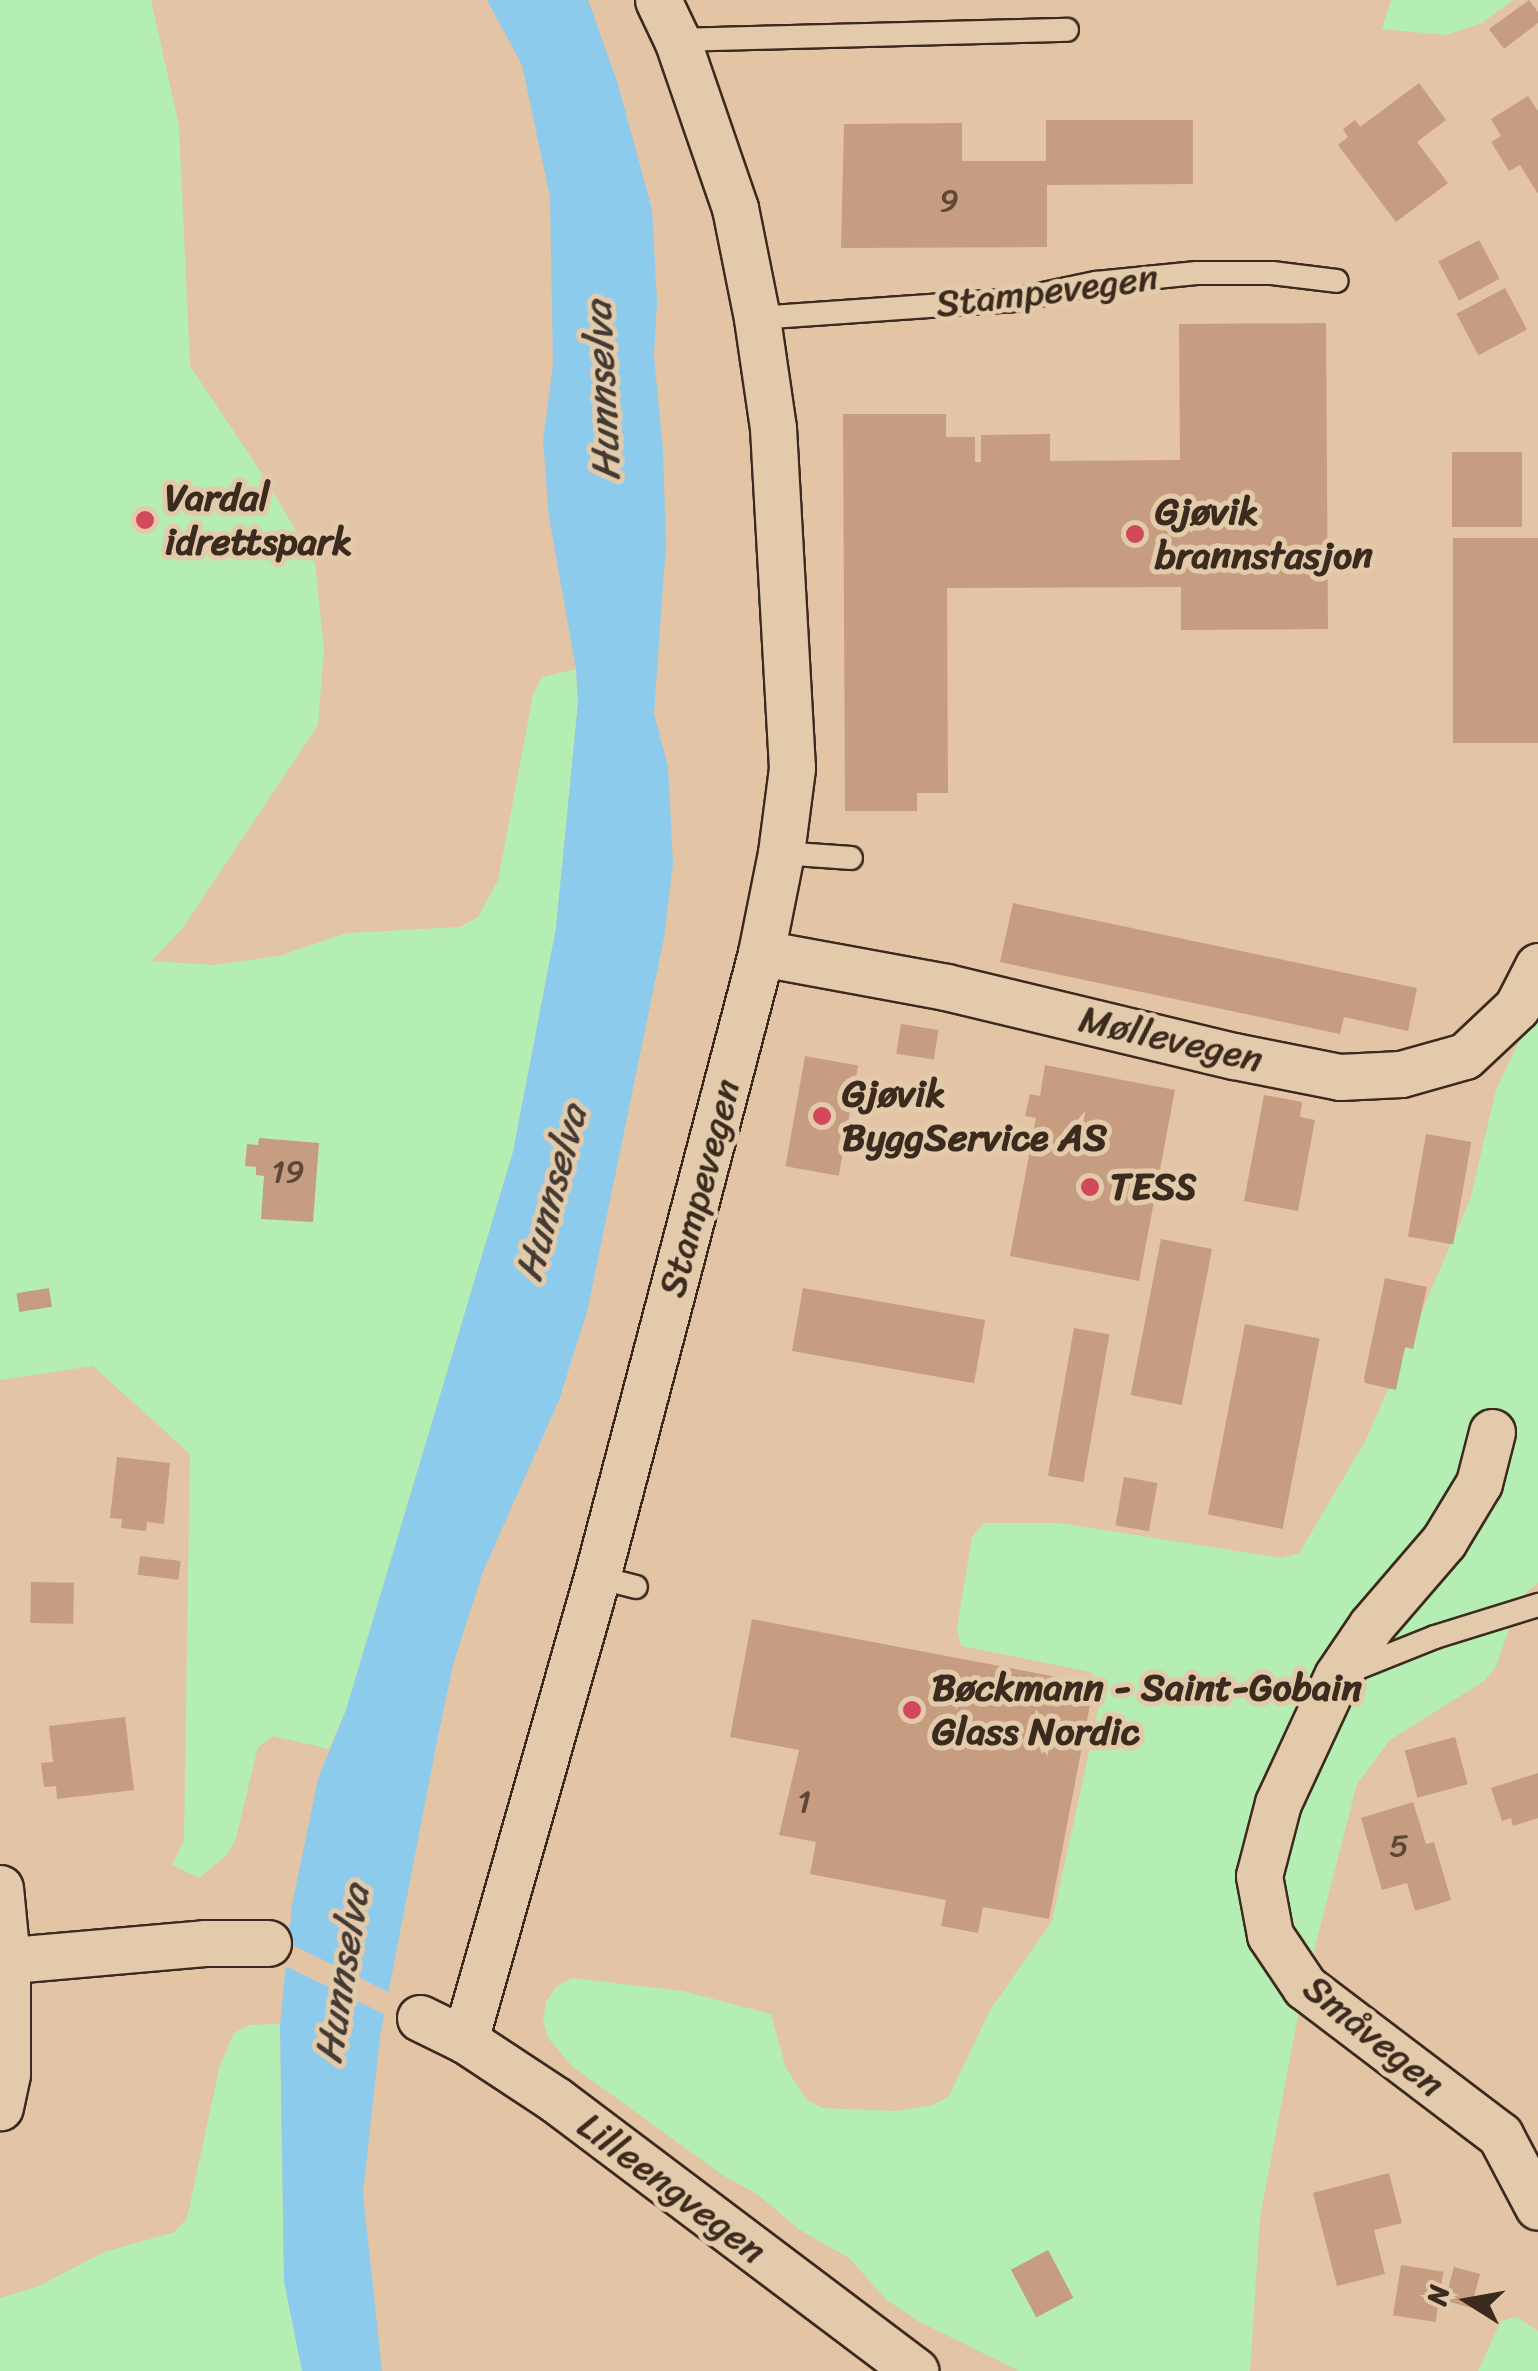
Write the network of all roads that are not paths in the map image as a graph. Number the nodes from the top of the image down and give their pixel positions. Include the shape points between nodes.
1 (658, 0) edge
2 (1067, 30) dead end
3 (677, 40) junction
4 (1338, 281) dead end
5 (756, 318) junction
6 (781, 853) junction
7 (851, 858) dead end
8 (761, 953) junction
9 (1538, 966) edge
10 (1492, 1432) dead end
11 (1538, 1605) edge
12 (1337, 1676) junction
13 (0, 1888) edge
14 (268, 1943) dead end
15 (4, 1960) edge
16 (420, 2018) dead end
17 (465, 2040) junction
18 (0, 2108) edge
19 (1538, 2208) edge
20 (915, 2371) edge

1 - 3 street, Stampevegen
2 - 3 lane
3 - 5 street, Stampevegen via 734,208
4 - 5 lane, Stampevegen via 1272,272 1196,273 1015,300
5 - 6 street, Stampevegen via 773,428 783,570 792,768
6 - 7 lane
6 - 8 street, Stampevegen
8 - 9 street, Møllevegen via 946,986 1340,1076 1401,1074 1466,1056 1517,1007
8 - 17 street, Stampevegen via 617,1582
10 - 12 street, Småvegen via 1480,1483 1444,1542
11 - 12 lane
12 - 19 street, Småvegen via 1278,1803 1259,1876 1270,1935 1305,1987 1500,2135
13 - 15 street
14 - 15 street
15 - 18 street via 7,2074
16 - 17 street, Lilleengvegen
17 - 20 street, Lilleengvegen via 556,2100

